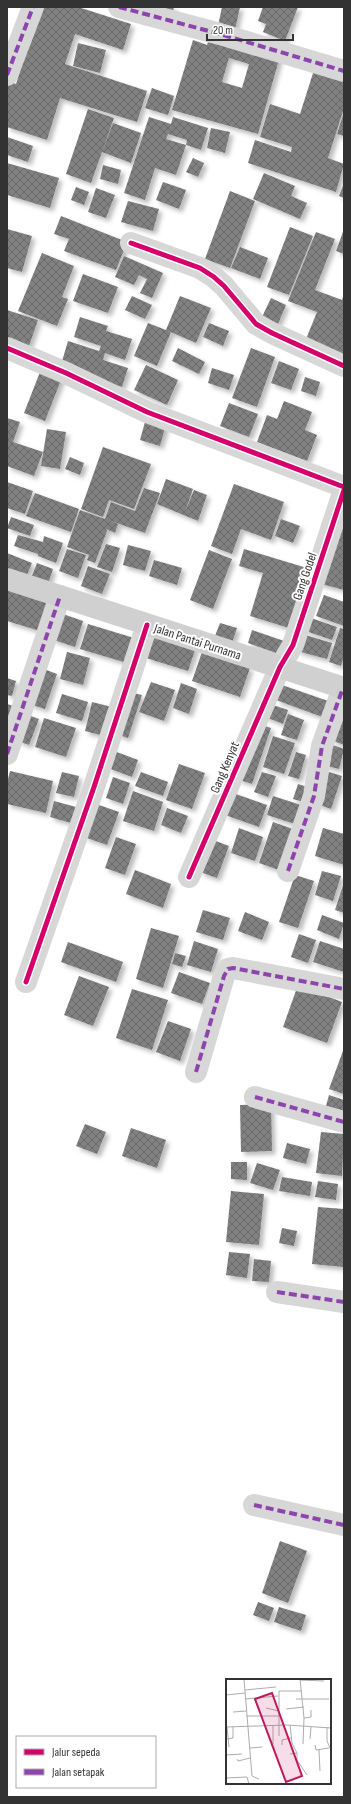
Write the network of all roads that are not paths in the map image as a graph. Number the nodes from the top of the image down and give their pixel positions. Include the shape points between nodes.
1 (33, 7) edge
2 (119, 7) edge
3 (344, 71) edge
4 (7, 75) edge
5 (131, 243) dead end
6 (7, 348) edge
7 (344, 366) edge
8 (344, 486) edge
9 (344, 490) edge
10 (7, 579) edge
11 (60, 596) junction
12 (147, 625) junction
13 (280, 667) junction
14 (343, 688) edge
15 (7, 754) edge
16 (288, 871) dead end
17 (189, 877) dead end
18 (26, 982) dead end
19 (344, 989) edge
20 (196, 1072) dead end
21 (255, 1097) dead end
22 (344, 1122) edge
23 (277, 1292) dead end
24 (344, 1302) edge
25 (254, 1505) dead end
26 (344, 1525) edge

1 - 4 street
2 - 3 street
5 - 7 street via 200,268 224,286 256,324
6 - 8 street via 147,412
9 - 13 street, Gang Godel via 292,645
10 - 11 street, Jalan Pantai Purnama
11 - 12 street, Jalan Pantai Purnama
11 - 15 street
12 - 13 street, Jalan Pantai Purnama
12 - 18 street
13 - 14 street, Jalan Pantai Purnama
13 - 17 street, Gang Kenyat
14 - 16 street via 322,746 314,796
19 - 20 street via 234,968 228,969
21 - 22 street
23 - 24 street
25 - 26 street

